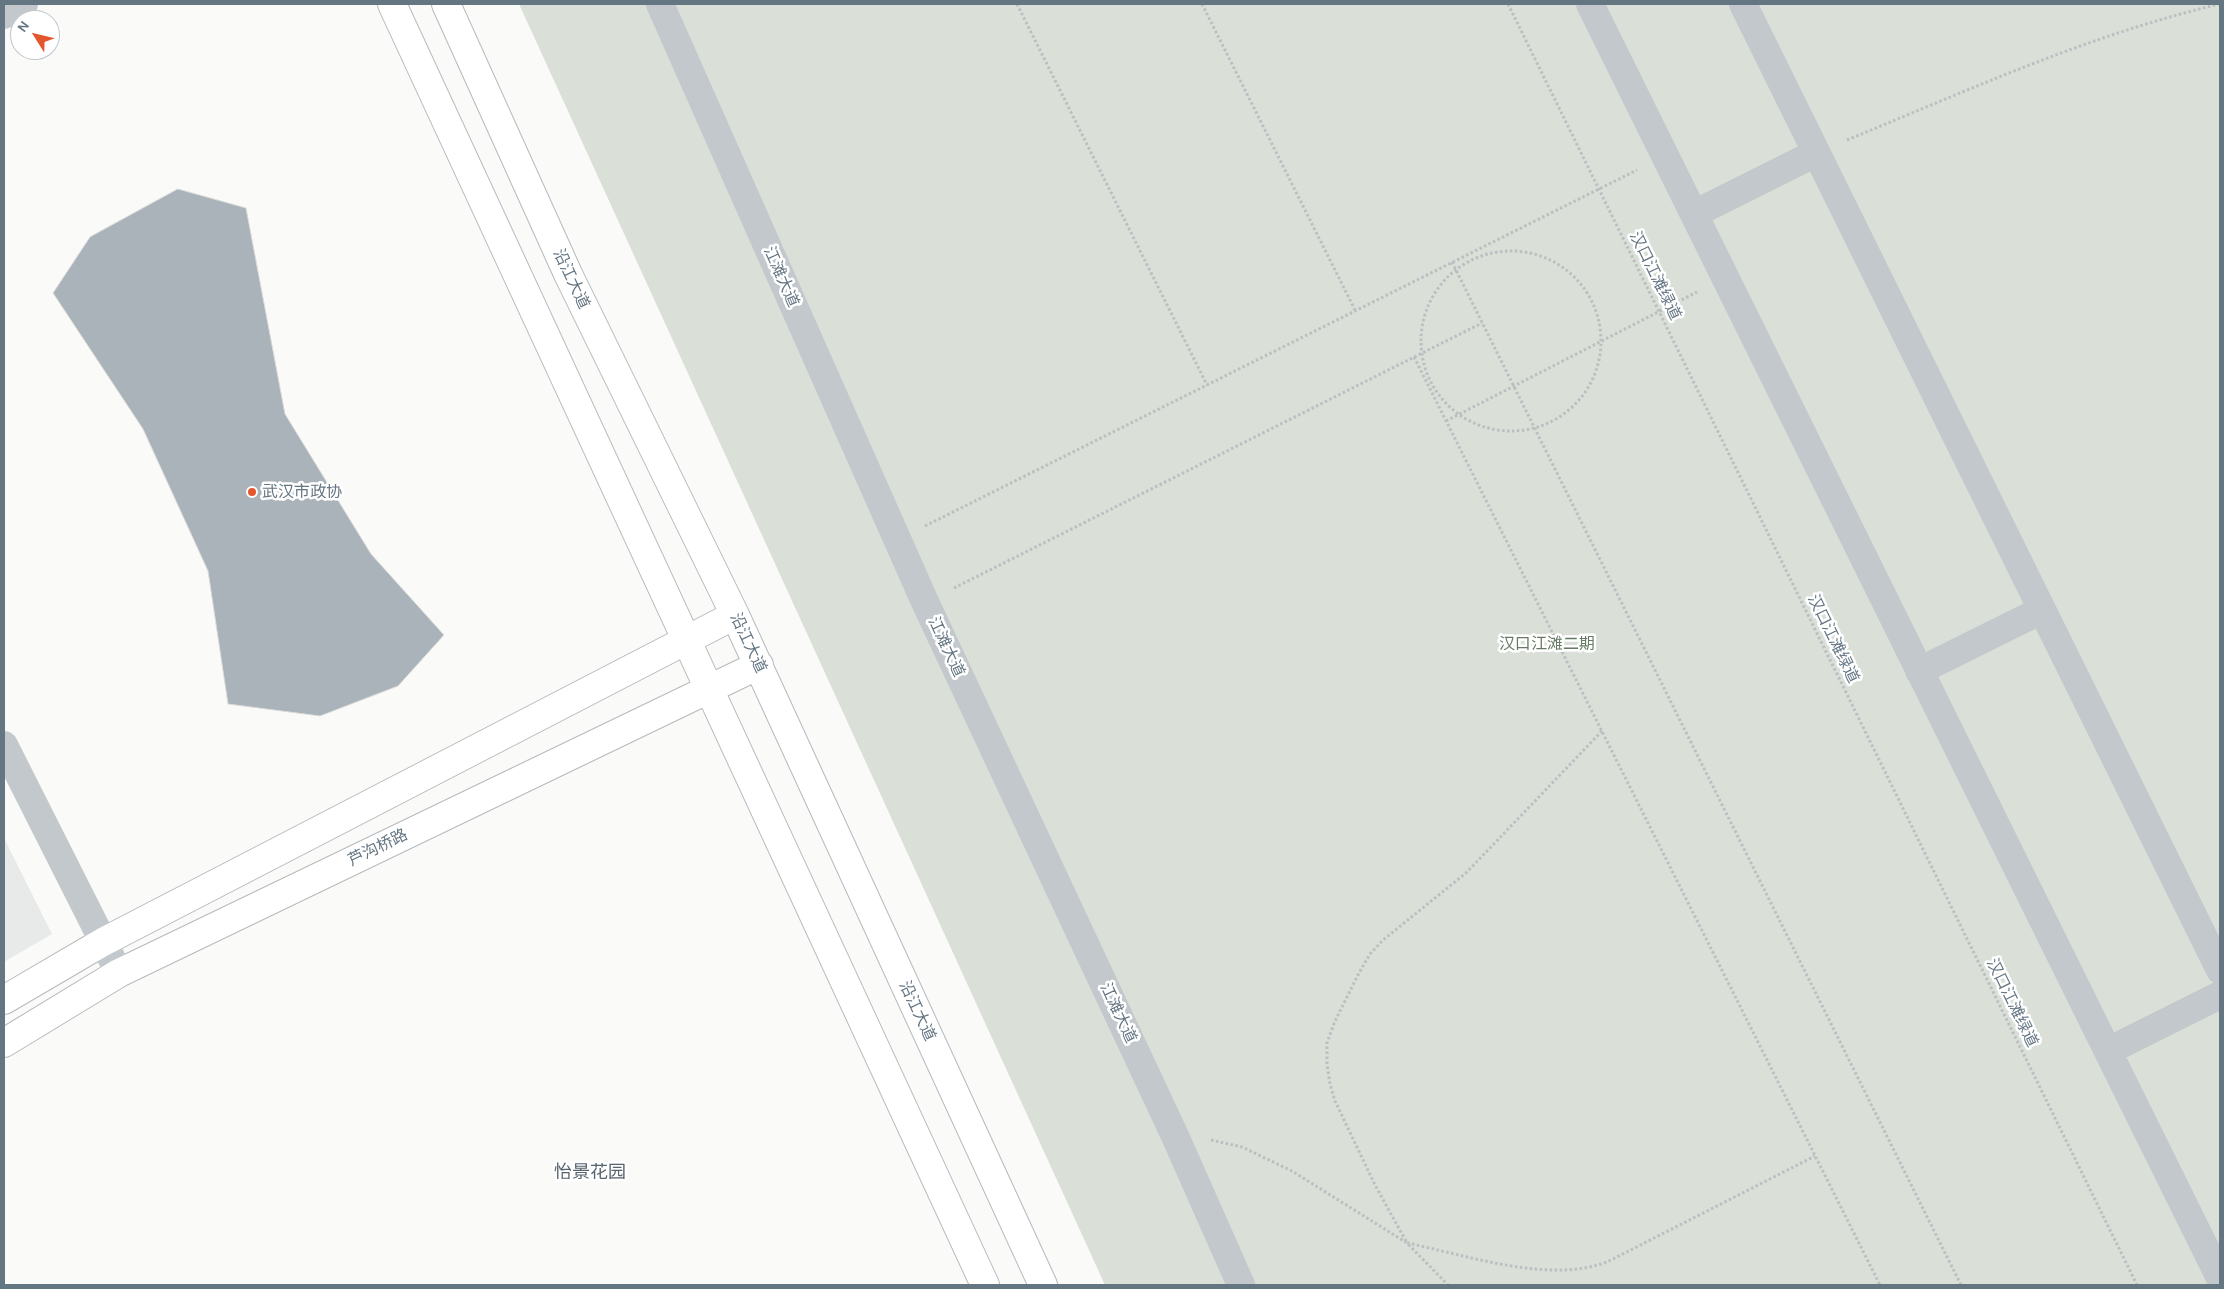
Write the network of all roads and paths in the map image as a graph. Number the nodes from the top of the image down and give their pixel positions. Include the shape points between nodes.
1 (24, 4) edge
2 (392, 4) edge
3 (446, 4) edge
4 (660, 4) edge
5 (1017, 4) edge
6 (1202, 4) edge
7 (1508, 4) edge
8 (1590, 4) edge
9 (1743, 4) edge
10 (2220, 4) edge
11 (4, 15) edge
12 (1816, 153) junction
13 (1665, 156) junction
14 (1598, 188) junction
15 (1694, 214) junction
16 (1452, 262) junction
17 (1456, 270) junction
18 (1725, 278) junction
19 (1355, 310) junction
20 (1659, 312) junction
21 (1482, 323) junction
22 (1601, 342) junction
23 (1422, 353) junction
24 (1414, 357) junction
25 (1206, 385) junction
26 (1514, 387) junction
27 (1460, 414) junction
28 (1446, 421) junction
29 (1534, 428) junction
30 (897, 539) junction
31 (925, 602) junction
32 (2042, 610) junction
33 (736, 615) junction
34 (685, 640) junction
35 (759, 665) junction
36 (1919, 671) junction
37 (710, 689) junction
38 (1602, 731) junction
39 (4, 745) edge
40 (103, 942) junction
41 (2220, 970) edge
42 (119, 973) junction
43 (2220, 995) edge
44 (4, 1000) edge
45 (4, 1043) edge
46 (2108, 1051) junction
47 (1175, 1136) junction
48 (1816, 1156) junction
49 (1407, 1243) junction
50 (2220, 1278) edge
51 (985, 1285) edge
52 (1043, 1285) edge
53 (1241, 1285) edge
54 (1448, 1285) edge
55 (1880, 1285) edge
56 (1961, 1285) edge
57 (2137, 1285) edge

1 - 11 street
2 - 34 main road
3 - 33 main road, 沿江大道 via 568,274
4 - 30 street, 江滩大道
5 - 25 path
6 - 19 path
7 - 14 path, 汉口江滩绿道
8 - 13 street
9 - 12 street
10 - 12 path via 2129,30 2037,62
12 - 15 street
12 - 32 street
13 - 14 path
13 - 15 street
14 - 16 path
14 - 20 path, 汉口江滩绿道
15 - 18 street
16 - 17 path
16 - 19 path
17 - 21 path
17 - 22 path via 1471,260 1512,250 1534,253 1554,261 1586,290 1596,309
17 - 23 path via 1438,288 1427,307 1422,329
18 - 20 path
18 - 36 street
19 - 25 path
20 - 22 path
20 - 57 path, 汉口江滩绿道
21 - 23 path
21 - 26 path
22 - 26 path
22 - 29 path via 1595,374 1585,393 1570,409
23 - 24 path
23 - 27 path via 1426,372 1436,391 1450,408
24 - 28 path
24 - 31 path
25 - 30 path
26 - 27 path
26 - 29 path
27 - 28 path
27 - 29 path via 1488,428 1510,431
28 - 38 path
29 - 56 path
30 - 31 street, 江滩大道
31 - 47 street, 江滩大道
32 - 36 street
32 - 41 street
33 - 34 main road
33 - 35 main road, 沿江大道
34 - 37 main road
34 - 40 main road
35 - 37 main road, 芦沟桥路
35 - 52 main road, 沿江大道
36 - 46 street
37 - 42 main road, 芦沟桥路
37 - 51 main road
38 - 48 path
38 - 49 path via 1466,872 1370,954 1335,1021 1327,1043 1330,1084 1335,1101
39 - 40 street
40 - 42 street
40 - 44 main road
42 - 45 main road, 芦沟桥路
43 - 46 street
46 - 50 street
47 - 49 path via 1218,1141 1265,1157
47 - 53 street, 江滩大道
48 - 49 path via 1595,1267 1583,1270 1535,1270
48 - 55 path
49 - 54 path

